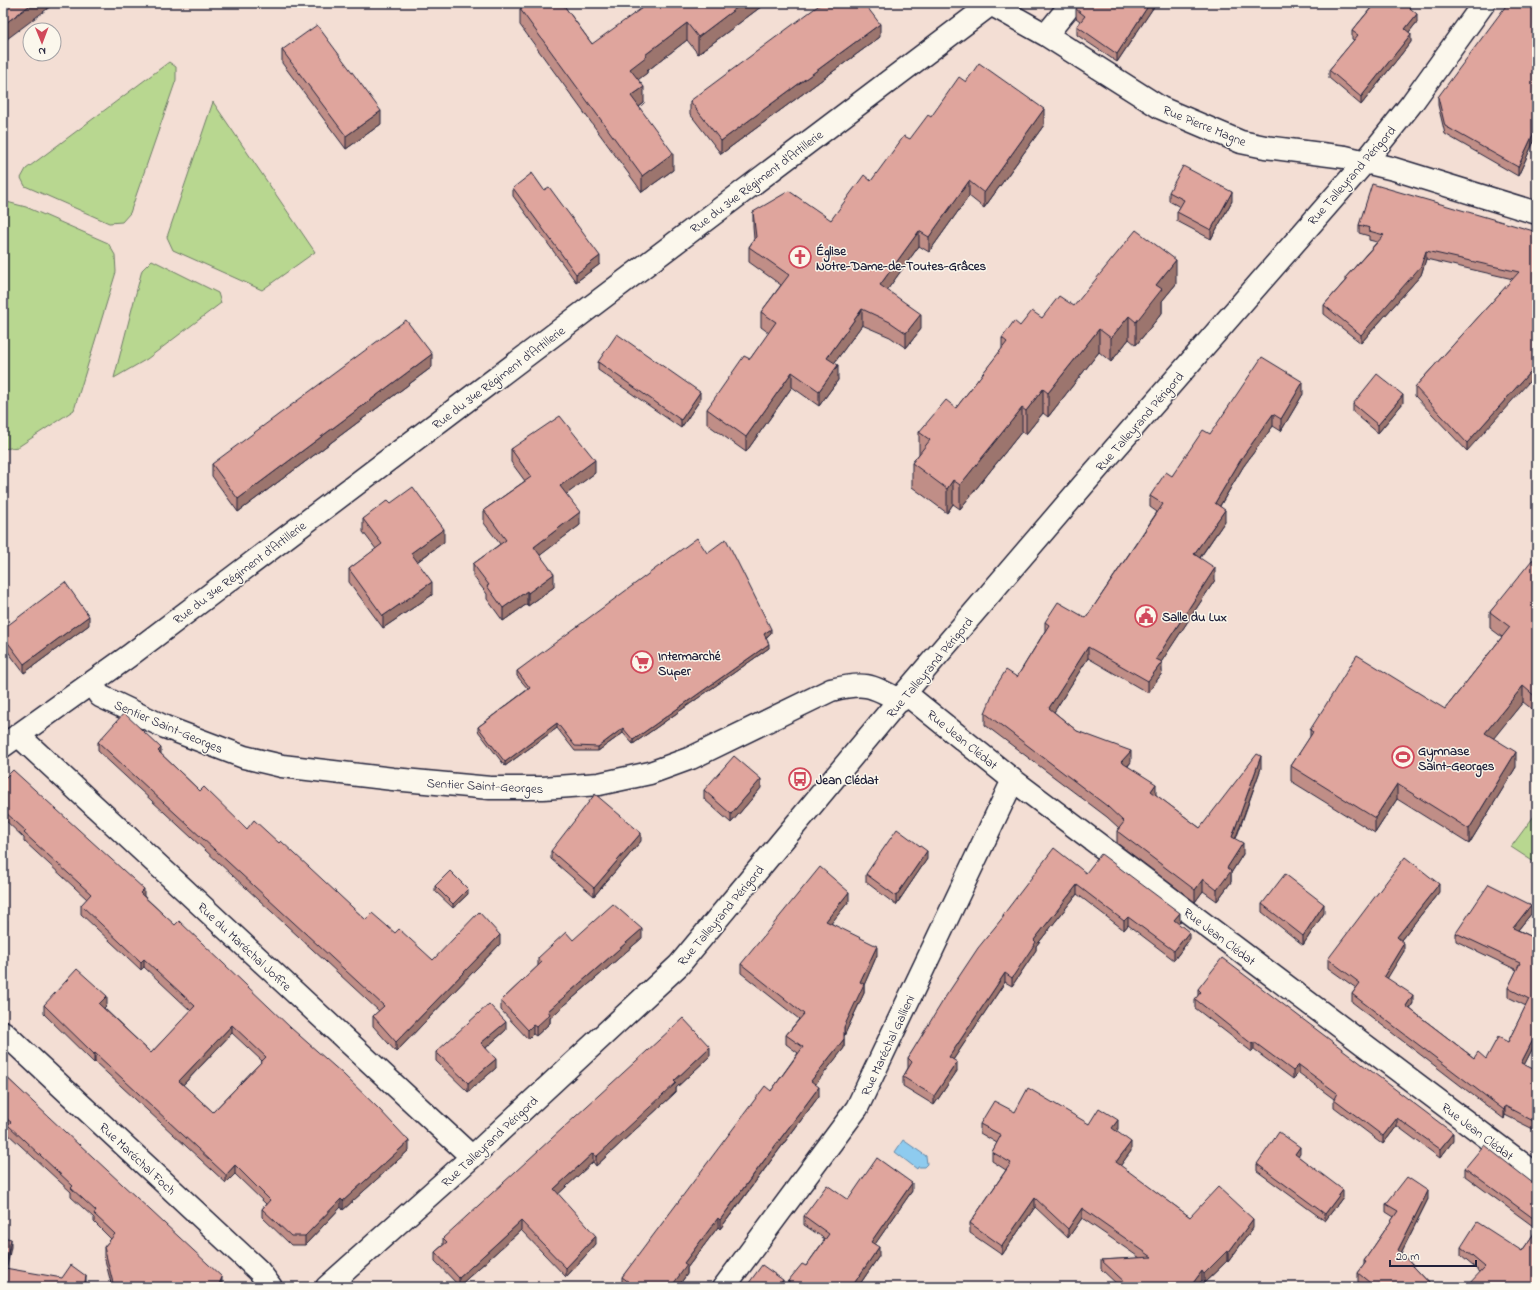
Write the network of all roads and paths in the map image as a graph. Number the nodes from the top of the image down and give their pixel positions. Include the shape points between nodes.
1 (1072, 3) edge
2 (1484, 3) edge
3 (990, 4) edge
4 (1046, 35) junction
5 (1365, 162) junction
6 (1537, 213) edge
7 (91, 683) junction
8 (903, 697) junction
9 (11, 740) edge
10 (1013, 780) junction
11 (3, 1032) edge
12 (472, 1157) junction
13 (1537, 1175) edge
14 (271, 1287) edge
15 (327, 1287) edge
16 (724, 1287) edge

1 - 4 street
2 - 5 street, Rue Talleyrand Périgord via 1412,103
3 - 4 street, Rue Pierre Magne
3 - 7 street, Rue du 34e Régiment d'Artillerie
4 - 5 street, Rue Pierre Magne via 1161,108 1241,142 1331,154
5 - 6 street, Rue Pierre Magne
5 - 8 street, Rue Talleyrand Périgord via 1087,480
7 - 8 street, Sentier Saint-Georges via 100,696 164,727 244,757 290,767 490,788 599,784 650,774 691,758 831,690 854,684 876,687
7 - 9 street, Rue du 34e Régiment d'Artillerie
8 - 10 street, Rue Jean Clédat
8 - 12 street, Rue Talleyrand Périgord via 679,966
9 - 12 street, Rue du Maréchal Joffre
10 - 13 street, Rue Jean Clédat
10 - 16 street, Rue Maréchal Gallieni via 857,1108
11 - 14 street, Rue Maréchal Foch via 259,1271
12 - 15 street, Rue Talleyrand Périgord

